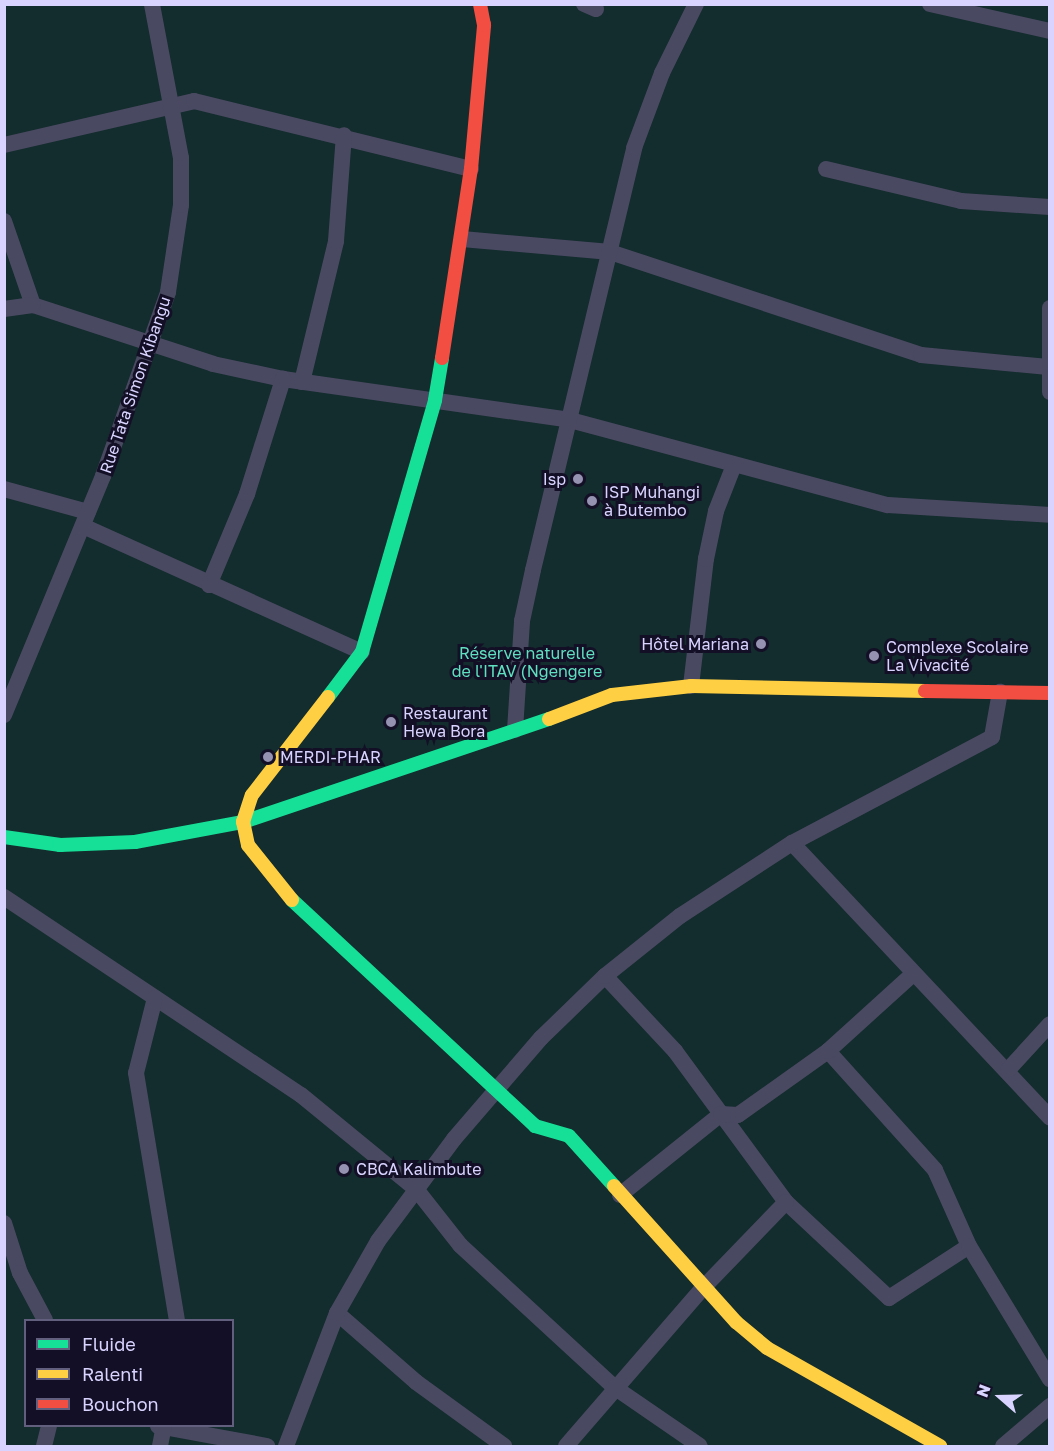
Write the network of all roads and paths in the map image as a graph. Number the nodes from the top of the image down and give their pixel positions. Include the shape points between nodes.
1 (152, 4) edge
2 (480, 4) edge
3 (696, 4) edge
4 (930, 4) edge
5 (1050, 31) edge
6 (173, 105) junction
7 (344, 135) junction
8 (4, 145) edge
9 (471, 169) junction
10 (826, 169) dead end
11 (1050, 207) edge
12 (4, 221) edge
13 (462, 239) junction
14 (610, 252) junction
15 (33, 305) junction
16 (1050, 308) edge
17 (4, 309) edge
18 (153, 342) junction
19 (1048, 367) edge
20 (283, 379) junction
21 (302, 382) junction
22 (1050, 392) edge
23 (435, 400) junction
24 (570, 420) junction
25 (734, 465) junction
26 (4, 489) edge
27 (1050, 514) edge
28 (86, 519) junction
29 (209, 585) junction
30 (362, 652) junction
31 (691, 686) junction
32 (1000, 692) junction
33 (1050, 693) edge
34 (4, 715) edge
35 (515, 730) junction
36 (243, 822) junction
37 (4, 837) edge
38 (792, 843) junction
39 (4, 897) edge
40 (913, 974) junction
41 (605, 976) junction
42 (155, 998) junction
43 (1050, 1023) edge
44 (828, 1051) junction
45 (1008, 1070) junction
46 (499, 1090) junction
47 (721, 1114) junction
48 (1050, 1118) edge
49 (416, 1189) junction
50 (620, 1195) junction
51 (786, 1202) junction
52 (4, 1223) edge
53 (969, 1246) junction
54 (701, 1290) junction
55 (337, 1313) junction
56 (44, 1319) edge
57 (177, 1319) edge
58 (1050, 1379) edge
59 (614, 1387) junction
60 (1050, 1406) edge
61 (49, 1427) edge
62 (162, 1427) edge
63 (167, 1427) edge
64 (44, 1446) edge
65 (160, 1446) edge
66 (267, 1446) edge
67 (286, 1446) edge
68 (504, 1446) edge
69 (566, 1446) edge
70 (700, 1446) edge
71 (940, 1446) edge
72 (1003, 1446) edge

1 - 6 street, Rue Tata Simon Kibangu
2 - 9 main road via 484,25
3 - 14 street via 662,73 634,148
4 - 5 street
6 - 7 street via 194,101
6 - 8 street
6 - 18 street, Rue Tata Simon Kibangu via 179,132 181,205 168,292
7 - 9 street
7 - 21 street via 330,276
9 - 13 main road
10 - 11 street via 961,201
12 - 15 street
13 - 14 street
13 - 23 main road
14 - 19 street via 921,355
14 - 24 street
15 - 17 street
15 - 18 street
16 - 19 street
18 - 20 street via 213,363
18 - 28 street, Rue Tata Simon Kibangu
19 - 22 street
20 - 21 street
20 - 29 street via 247,494
21 - 23 street
23 - 24 street
23 - 30 main road
24 - 25 street
24 - 35 street via 522,621
25 - 27 street via 888,505
25 - 31 street via 716,511 706,559
26 - 28 street
28 - 29 street
28 - 34 street, Rue Tata Simon Kibangu
29 - 30 street
30 - 36 main road via 252,795
31 - 32 main road
31 - 35 main road via 612,694
32 - 33 main road
32 - 38 street via 992,737
35 - 36 main road
36 - 37 main road via 135,842 60,845
36 - 46 main road via 248,845 307,919
38 - 40 street
38 - 41 street via 680,916
39 - 42 street
40 - 44 street
40 - 45 street
41 - 46 street via 541,1038
41 - 47 street via 645,1014
42 - 49 street via 301,1095
42 - 57 street via 137,1082
43 - 45 street
44 - 47 street via 738,1115
44 - 53 street via 935,1170
45 - 48 street
46 - 49 street
46 - 50 main road via 535,1126 569,1136
47 - 50 street
47 - 51 street
49 - 55 street
49 - 59 street via 460,1245
50 - 54 main road
51 - 53 street via 889,1298
51 - 54 street
52 - 56 street via 20,1272
53 - 58 street
54 - 59 street
54 - 71 main road via 767,1348
55 - 67 street
55 - 68 street via 416,1382
59 - 69 street
59 - 70 street
60 - 72 street
61 - 64 street
62 - 65 street
63 - 66 street

